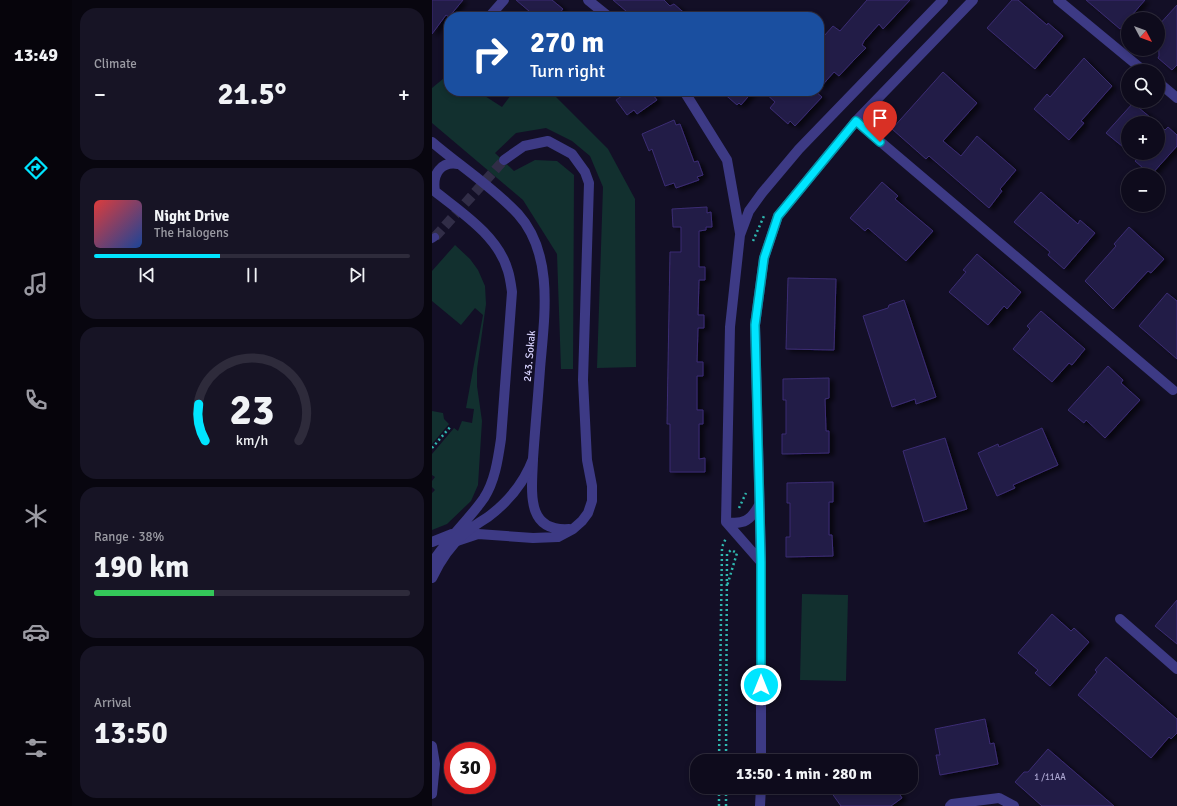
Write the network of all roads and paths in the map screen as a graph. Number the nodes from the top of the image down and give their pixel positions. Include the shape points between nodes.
1 (504, 0) edge
2 (588, 0) edge
3 (943, 0) edge
4 (973, 0) edge
5 (1058, 0) edge
6 (493, 12) edge
7 (603, 12) edge
8 (1136, 64) edge
9 (1165, 88) edge
10 (687, 96) edge
11 (1177, 98) edge
12 (856, 121) junction
13 (432, 142) edge
14 (504, 160) tunnel mouth
15 (458, 164) junction
16 (434, 190) edge
17 (766, 212) dead end
18 (740, 235) junction
19 (750, 248) dead end
20 (1173, 390) dead end
21 (451, 426) dead end
22 (432, 448) edge
23 (533, 459) junction
24 (747, 492) dead end
25 (759, 505) junction
26 (730, 524) junction
27 (573, 529) junction
28 (455, 537) junction
29 (432, 542) edge
30 (761, 562) junction
31 (432, 563) edge
32 (432, 578) edge
33 (727, 586) junction
34 (1120, 619) dead end
35 (1177, 669) edge
36 (432, 746) edge
37 (719, 754) edge
38 (726, 754) edge
39 (761, 754) edge
40 (432, 794) edge
41 (719, 794) edge
42 (726, 794) edge
43 (761, 794) edge
44 (719, 806) edge
45 (726, 806) edge
46 (760, 806) edge
47 (950, 806) edge
48 (1014, 806) edge

1 - 6 street
2 - 7 street
3 - 18 street via 799,149 749,211
4 - 12 street
5 - 8 street
9 - 11 street
10 - 18 street via 727,160
12 - 20 street
12 - 25 street via 778,216 764,258 755,325
13 - 15 street, 243. Sokak
14 - 27 street via 524,146 548,141 572,154 585,172 589,183 583,380 586,460 592,486 592,501 588,513
15 - 16 street via 447,164 438,169 433,180
15 - 23 street, 243. Sokak via 519,214 531,233 542,269 545,303
16 - 28 street, 243. Sokak via 482,230 498,249 508,270 512,292 498,460 484,496
17 - 19 path
18 - 26 street via 730,327
21 - 22 path
23 - 27 street via 533,503 536,514 542,523 550,528
23 - 28 street, 243. Sokak via 527,475 510,498
24 - 26 path
25 - 26 street via 752,517
25 - 30 street
26 - 30 street
26 - 37 path via 722,547
27 - 28 street via 558,537 478,534
28 - 29 street
28 - 31 street, 243. Sokak
28 - 32 street, 243. Sokak
30 - 39 street
33 - 33 path via 727,554 731,550 737,553
33 - 38 path
34 - 35 street
36 - 40 street via 435,764
41 - 44 path
42 - 45 path
43 - 46 street
47 - 48 street via 999,798

